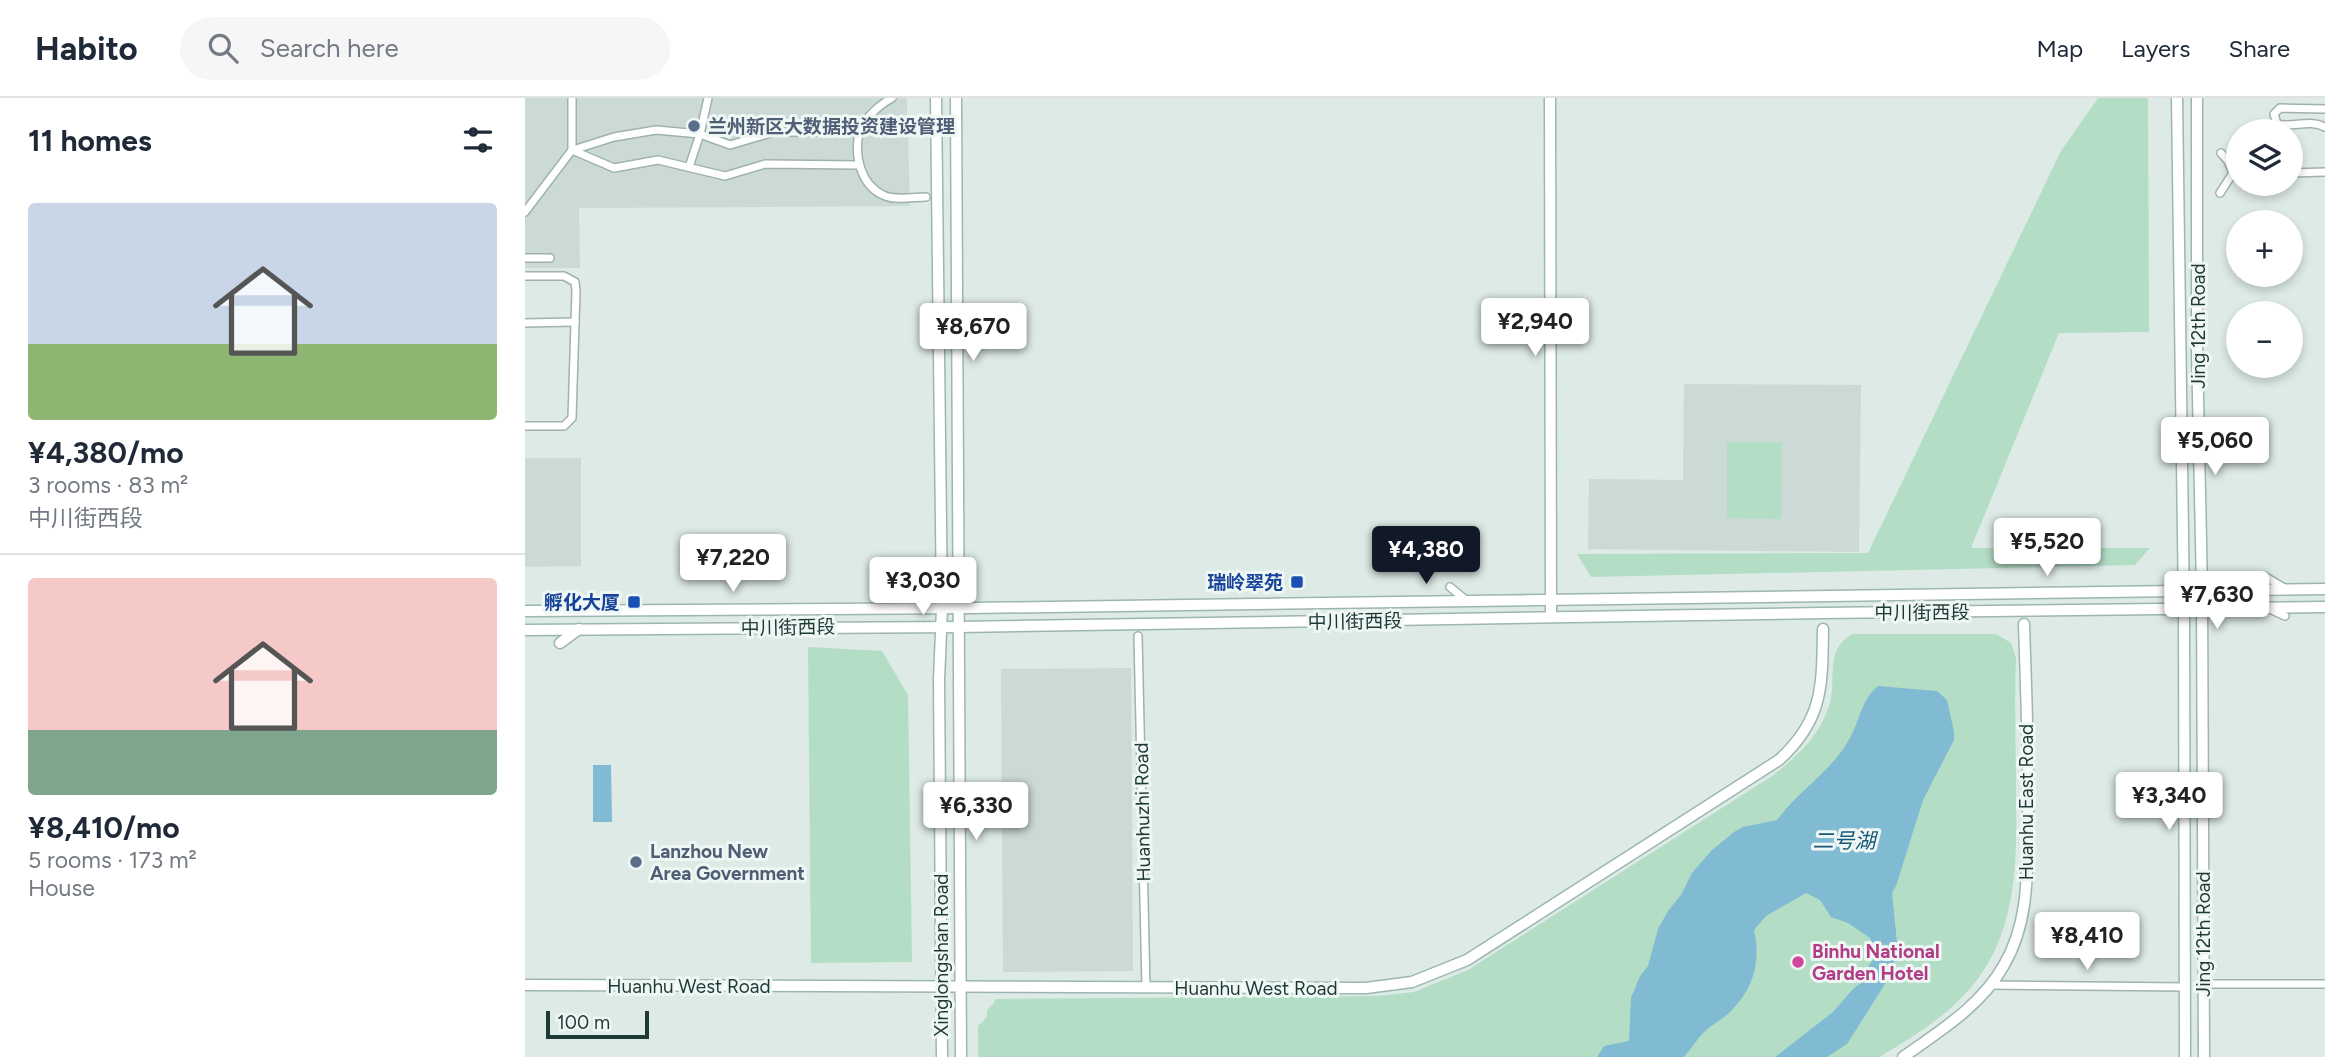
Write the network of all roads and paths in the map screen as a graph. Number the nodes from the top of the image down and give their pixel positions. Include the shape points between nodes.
1 (572, 98) edge
2 (708, 98) edge
3 (892, 98) edge
4 (936, 98) edge
5 (956, 98) edge
6 (1550, 98) edge
7 (2177, 98) edge
8 (2197, 98) edge
9 (2325, 109) edge
10 (2325, 127) edge
11 (860, 132) junction
12 (701, 134) junction
13 (572, 150) junction
14 (2221, 153) dead end
15 (2226, 159) edge
16 (859, 165) junction
17 (689, 167) junction
18 (2325, 172) edge
19 (2303, 173) edge
20 (2226, 186) edge
21 (2220, 193) dead end
22 (926, 197) dead end
23 (525, 212) edge
24 (525, 257) edge
25 (550, 257) dead end
26 (525, 276) edge
27 (575, 322) junction
28 (525, 323) edge
29 (525, 426) edge
30 (2264, 576) dead end
31 (1450, 587) dead end
32 (2325, 589) edge
33 (2183, 590) junction
34 (2287, 590) junction
35 (2202, 591) junction
36 (1551, 600) junction
37 (1467, 601) junction
38 (2325, 607) edge
39 (903, 608) junction
40 (942, 608) junction
41 (958, 608) junction
42 (2184, 608) junction
43 (2202, 608) junction
44 (2266, 608) junction
45 (525, 611) edge
46 (2285, 616) dead end
47 (1552, 617) junction
48 (2024, 624) dead end
49 (903, 626) junction
50 (941, 626) junction
51 (958, 627) junction
52 (579, 629) junction
53 (1823, 629) dead end
54 (525, 630) edge
55 (1138, 636) dead end
56 (560, 643) dead end
57 (2203, 984) junction
58 (2325, 984) edge
59 (525, 985) edge
60 (1990, 985) junction
61 (2185, 987) junction
62 (942, 988) junction
63 (961, 988) junction
64 (1146, 988) junction
65 (942, 1057) edge
66 (961, 1057) edge
67 (1903, 1057) edge
68 (2185, 1057) edge
69 (2204, 1057) edge

1 - 13 street
2 - 12 street
3 - 11 street via 872,112
4 - 40 main road, Xinglongshan Road
5 - 41 main road, Xinglongshan Road
6 - 36 main road
7 - 33 main road
8 - 35 main road, Jing 12th Road
9 - 10 street via 2280,108 2274,114 2277,124
11 - 12 street via 774,132 730,145
11 - 16 street
12 - 13 street via 656,130
12 - 17 street
13 - 17 street via 614,168 658,160
13 - 23 street
14 - 15 street
16 - 17 street via 765,163 726,176
16 - 22 street via 865,181 885,197
18 - 19 street
20 - 21 street
24 - 25 street
26 - 27 street via 564,276 575,282
27 - 28 street
27 - 29 street via 571,421 564,426
30 - 34 street
31 - 37 street
32 - 34 main road, 中川街西段
33 - 35 main road, 中川街西段
33 - 36 main road, 中川街西段
33 - 42 main road
34 - 35 main road, 中川街西段
35 - 43 main road, Jing 12th Road
36 - 37 main road, 中川街西段
36 - 47 main road
37 - 41 main road, 中川街西段
38 - 44 main road, 中川街西段
39 - 40 main road, 中川街西段
39 - 45 main road, 中川街西段
39 - 49 main road via 908,620
40 - 41 main road, 中川街西段
40 - 50 main road, Xinglongshan Road
41 - 51 main road, Xinglongshan Road
42 - 43 main road, 中川街西段
42 - 47 main road, 中川街西段
42 - 61 main road
43 - 44 main road, 中川街西段
43 - 57 main road, Jing 12th Road
44 - 46 street
47 - 51 main road, 中川街西段
48 - 60 main road, Huanhu East Road via 2029,791 2024,909 2004,965
49 - 50 main road, 中川街西段
49 - 52 main road, 中川街西段
50 - 51 main road, 中川街西段
50 - 62 main road, Xinglongshan Road
51 - 63 main road, Xinglongshan Road
52 - 54 main road, 中川街西段
52 - 56 main road
53 - 64 main road, Huanhu West Road via 1818,703 1793,747 1467,960 1412,982 1380,988
55 - 64 street, Huanhuzhi Road
57 - 58 street
57 - 69 main road, Jing 12th Road
59 - 62 main road, Huanhu West Road
60 - 61 street
60 - 67 main road, Huanhu East Road via 1973,1005
61 - 68 main road
62 - 63 main road, Huanhu West Road
62 - 65 main road, Xinglongshan Road
63 - 64 main road, Huanhu West Road
63 - 66 main road, Xinglongshan Road

